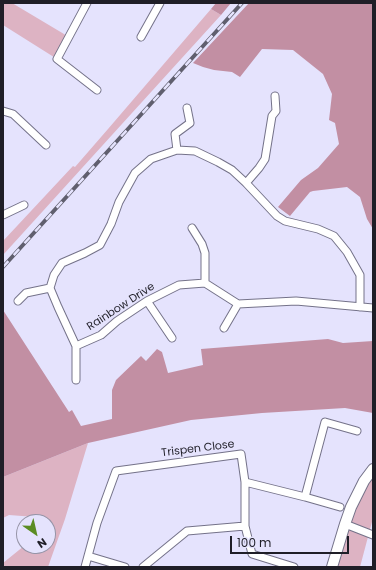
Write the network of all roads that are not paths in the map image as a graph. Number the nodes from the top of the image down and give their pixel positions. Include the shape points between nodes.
1 (87, 3) edge
2 (160, 3) edge
3 (142, 37) dead end
4 (97, 90) dead end
5 (275, 96) dead end
6 (186, 108) dead end
7 (3, 111) edge
8 (46, 145) dead end
9 (177, 150) junction
10 (246, 183) junction
11 (24, 206) dead end
12 (3, 215) edge
13 (192, 228) dead end
14 (205, 283) junction
15 (50, 288) junction
16 (18, 301) dead end
17 (147, 301) junction
18 (238, 304) junction
19 (360, 307) junction
20 (373, 308) edge
21 (224, 328) dead end
22 (172, 338) dead end
23 (76, 346) junction
24 (76, 380) dead end
25 (357, 431) dead end
26 (373, 469) edge
27 (245, 482) junction
28 (305, 497) junction
29 (340, 507) dead end
30 (345, 524) junction
31 (245, 526) junction
32 (373, 534) edge
33 (88, 556) junction
34 (85, 567) edge
35 (125, 567) edge
36 (143, 567) edge
37 (294, 567) edge
38 (332, 567) edge

1 - 4 street via 57,59
2 - 3 street
5 - 10 street via 276,111 272,116 265,159
6 - 9 street via 190,123 175,134
7 - 8 street via 13,114
9 - 10 street via 194,151 218,162
9 - 15 street via 151,159 135,173 100,244 62,263 54,275
10 - 19 street via 277,216 285,221 318,229 334,236 360,275
11 - 12 street
13 - 14 street via 205,253
14 - 17 street, Rainbow Drive via 179,285
14 - 18 street
15 - 16 street via 26,293
15 - 23 street
17 - 22 street
17 - 23 street, Rainbow Drive via 101,335
18 - 19 street via 296,301
18 - 21 street
19 - 20 street
23 - 24 street
25 - 28 street via 325,422
26 - 30 street via 356,496
27 - 28 street
27 - 31 street, Trispen Close
27 - 33 street, Trispen Close via 241,454 116,471
28 - 29 street
30 - 32 street
30 - 38 street
31 - 36 street via 187,530
31 - 37 street, Trispen Close via 252,554
33 - 34 street, Trispen Close
33 - 35 street

